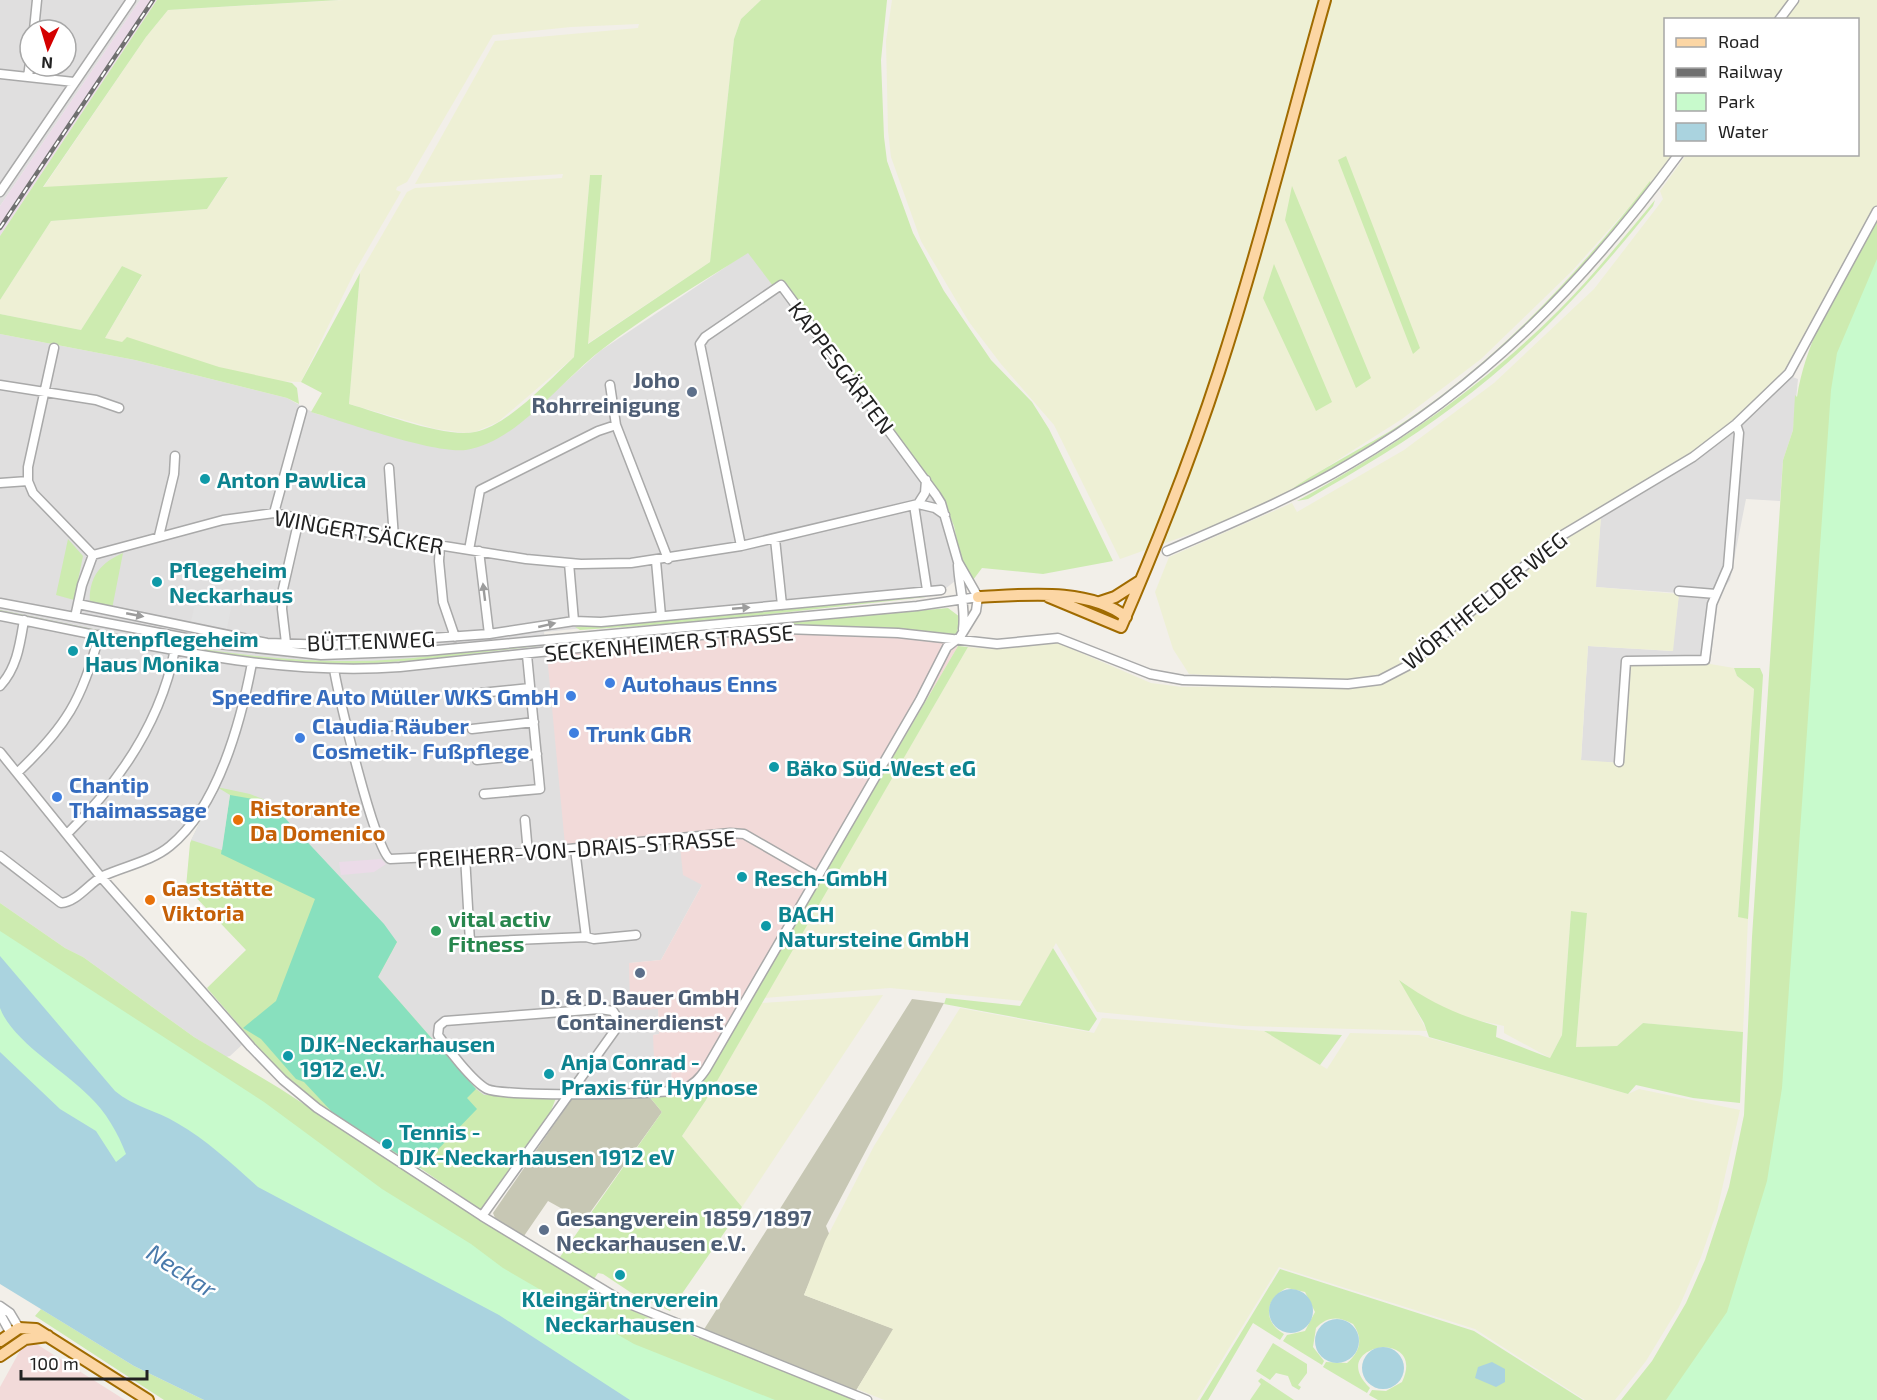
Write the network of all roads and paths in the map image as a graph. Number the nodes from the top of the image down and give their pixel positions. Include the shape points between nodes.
1 (37, 0) edge
2 (131, 0) edge
3 (1326, 0) edge
4 (1794, 0) edge
5 (35, 18) edge
6 (1780, 18) edge
7 (0, 74) edge
8 (18, 76) edge
9 (37, 78) edge
10 (74, 82) junction
11 (1677, 156) edge
12 (0, 192) edge
13 (1877, 211) edge
14 (54, 348) dead end
15 (0, 385) edge
16 (610, 386) dead end
17 (45, 392) junction
18 (119, 408) dead end
19 (302, 411) dead end
20 (1736, 424) junction
21 (616, 425) junction
22 (175, 456) dead end
23 (389, 468) dead end
24 (926, 480) junction
25 (28, 481) junction
26 (0, 483) edge
27 (916, 504) junction
28 (274, 513) junction
29 (945, 515) junction
30 (299, 519) junction
31 (159, 536) junction
32 (394, 538) junction
33 (775, 539) junction
34 (440, 545) junction
35 (741, 546) junction
36 (469, 549) junction
37 (479, 551) junction
38 (1167, 551) dead end
39 (93, 555) junction
40 (668, 559) junction
41 (656, 561) junction
42 (958, 562) junction
43 (568, 564) junction
44 (1140, 581) junction
45 (927, 590) junction
46 (941, 590) dead end
47 (1679, 591) dead end
48 (1716, 594) junction
49 (978, 597) junction
50 (1049, 597) junction
51 (962, 599) junction
52 (1100, 602) junction
53 (0, 603) edge
54 (78, 604) junction
55 (782, 604) junction
56 (0, 616) edge
57 (661, 616) junction
58 (75, 617) junction
59 (24, 620) junction
60 (574, 621) junction
61 (1124, 622) junction
62 (963, 631) junction
63 (489, 634) junction
64 (99, 635) junction
65 (455, 637) junction
66 (955, 642) junction
67 (286, 643) junction
68 (175, 649) junction
69 (527, 655) junction
70 (252, 663) junction
71 (334, 669) junction
72 (0, 686) edge
73 (530, 688) junction
74 (470, 694) dead end
75 (534, 722) junction
76 (416, 724) dead end
77 (472, 729) dead end
78 (347, 730) junction
79 (0, 753) edge
80 (537, 754) junction
81 (477, 760) dead end
82 (1619, 762) dead end
83 (17, 773) junction
84 (484, 794) dead end
85 (525, 820) dead end
86 (67, 834) junction
87 (575, 849) junction
88 (528, 853) junction
89 (0, 856) edge
90 (465, 856) junction
91 (817, 876) junction
92 (101, 877) junction
93 (636, 935) dead end
94 (586, 937) junction
95 (567, 1094) junction
96 (482, 1216) junction
97 (0, 1306) edge
98 (0, 1314) edge
99 (15, 1330) junction
100 (48, 1336) junction
101 (0, 1341) edge
102 (20, 1341) junction
103 (0, 1356) edge
104 (148, 1400) edge
105 (867, 1400) edge

1 - 5 street
2 - 10 street
3 - 44 main road via 1219,374
4 - 6 street
7 - 8 street
9 - 10 street
10 - 12 street
11 - 38 street via 1579,279 1484,371 1444,402 1350,464
13 - 20 street, WÖRTHFELDER WEG via 1789,373
14 - 17 street
15 - 17 street
16 - 21 street
17 - 18 street
17 - 25 street
19 - 28 street
20 - 48 street via 1739,433 1728,567
20 - 66 street, WÖRTHFELDER WEG via 1693,457 1556,539 1407,666 1389,676 1357,683 1183,680 1134,669 1049,637 1010,644 965,639
21 - 36 street via 480,490
21 - 40 street
22 - 31 street
23 - 32 street
24 - 27 street via 925,493
24 - 29 street, KAPPESGÄRTEN
24 - 35 street, KAPPESGÄRTEN via 781,285 700,344
25 - 26 street
25 - 39 street via 33,493
27 - 29 street
27 - 33 street, WINGERTSÄCKER
27 - 45 street
28 - 30 street, WINGERTSÄCKER
28 - 31 street, WINGERTSÄCKER via 222,520
29 - 42 street, KAPPESGÄRTEN
30 - 32 street, WINGERTSÄCKER
30 - 67 street via 283,590
31 - 39 street, WINGERTSÄCKER
32 - 34 street, WINGERTSÄCKER
33 - 35 street, WINGERTSÄCKER
33 - 55 street
34 - 36 street, WINGERTSÄCKER
34 - 65 street, BÜTTENWEG via 443,602
35 - 40 street, WINGERTSÄCKER
36 - 37 street, WINGERTSÄCKER
37 - 43 street, WINGERTSÄCKER
63 -> 37 street
39 - 54 street
40 - 41 street, WINGERTSÄCKER
41 - 43 street, WINGERTSÄCKER
41 - 57 street
42 - 49 street, KAPPESGÄRTEN
42 - 51 street, KAPPESGÄRTEN
43 - 60 street
44 - 52 main road
44 - 61 main road
45 - 46 street
45 - 55 street
47 - 48 street
48 - 82 street via 1705,660 1626,662
49 - 50 main road
49 - 51 street
49 - 62 street via 976,610
50 - 52 main road via 1075,596
50 - 61 main road
51 - 58 street via 363,655 254,649
51 - 62 street, KAPPESGÄRTEN
52 - 61 main road via 1114,608
53 - 58 street
54 - 58 street
54 -> 67 street, BÜTTENWEG via 267,643
57 -> 55 street
56 - 59 street, SECKENHEIMER STRASSE
57 - 60 street
59 - 64 street, SECKENHEIMER STRASSE
59 - 72 street via 15,662
63 -> 60 street
62 - 66 street
63 - 65 street, BÜTTENWEG
64 - 68 street, SECKENHEIMER STRASSE
64 - 83 street via 86,683 66,721
65 - 67 street, BÜTTENWEG via 332,645
66 - 69 street, SECKENHEIMER STRASSE via 898,633 748,630
66 - 91 street via 947,647
68 - 70 street, SECKENHEIMER STRASSE
68 - 86 street via 165,692 145,732 113,784
69 - 71 street, SECKENHEIMER STRASSE via 400,668
69 - 73 street, SECKENHEIMER STRASSE
70 - 71 street, SECKENHEIMER STRASSE
70 - 92 street via 231,746 185,831 158,854
71 - 78 street, FREIHERR-VON-DRAIS-STRASSE
73 - 74 street, SECKENHEIMER STRASSE
73 - 75 street, SECKENHEIMER STRASSE
75 - 77 street
75 - 80 street, SECKENHEIMER STRASSE
76 - 78 street
78 - 90 street, FREIHERR-VON-DRAIS-STRASSE via 386,857 413,860
79 - 83 street
80 - 81 street
80 - 84 street, SECKENHEIMER STRASSE via 540,789
83 - 86 street
85 - 88 street
86 - 92 street
87 - 88 street, FREIHERR-VON-DRAIS-STRASSE
87 - 91 street, FREIHERR-VON-DRAIS-STRASSE via 744,834
87 - 94 street
88 - 90 street, FREIHERR-VON-DRAIS-STRASSE
89 - 92 street via 61,903 68,903
90 - 94 street via 470,942
91 - 95 street via 693,1084 675,1090
92 - 96 street via 283,1080 317,1108
93 - 94 street
95 - 95 street via 618,1026 613,1011 445,1021 439,1026 438,1035 486,1089
95 - 96 street
96 - 105 street via 621,1302
97 - 99 street via 10,1312
98 - 99 street
99 - 100 main road via 36,1329
99 - 101 main road
99 - 102 main road
100 - 102 main road
100 - 104 main road
102 - 103 main road

